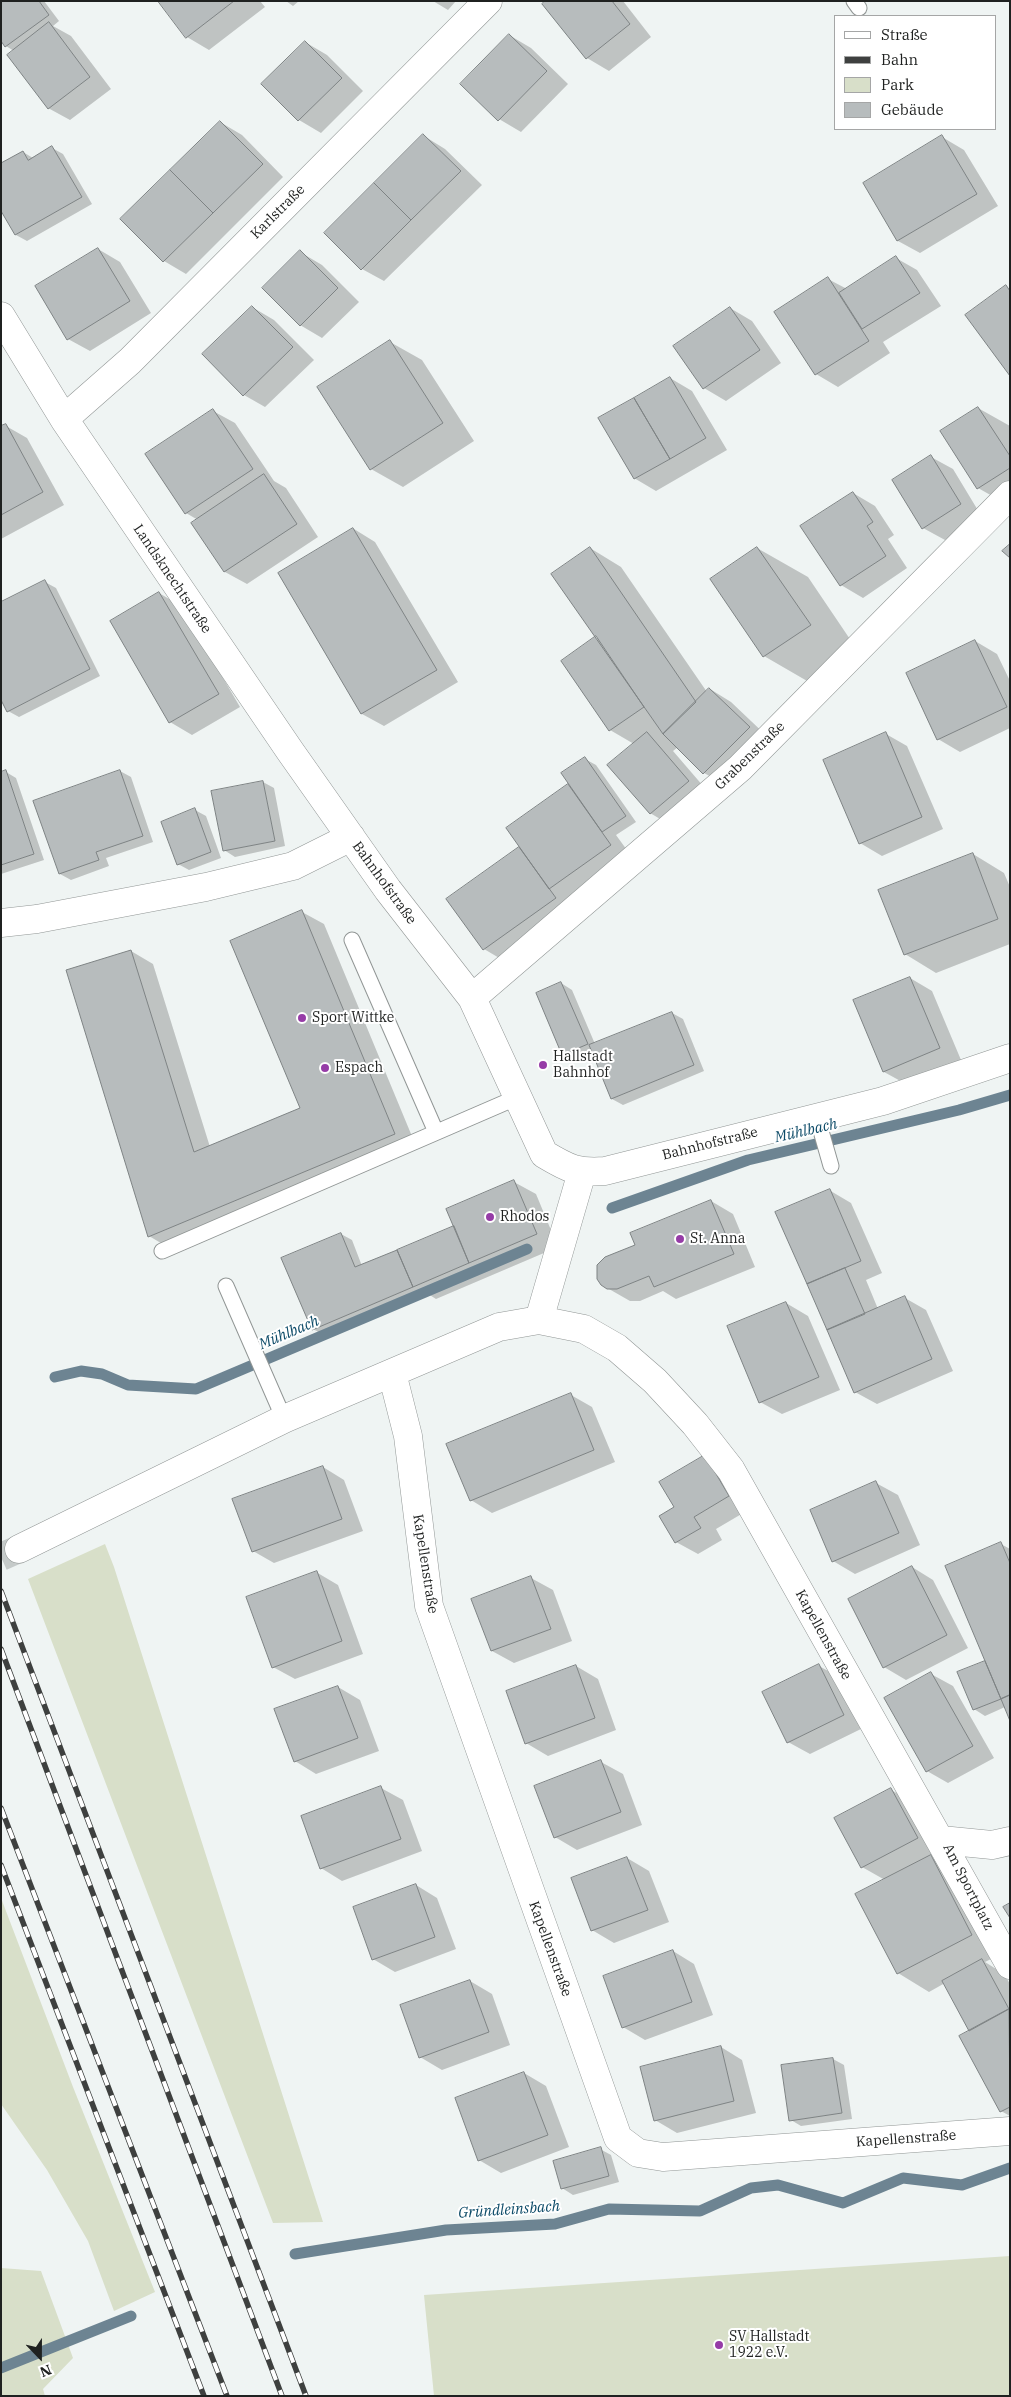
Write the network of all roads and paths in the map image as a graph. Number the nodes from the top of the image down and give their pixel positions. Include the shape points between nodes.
1 (488, 1) edge
2 (1, 316) edge
3 (64, 420) junction
4 (1010, 495) edge
5 (351, 837) junction
6 (1, 923) edge
7 (352, 940) dead end
8 (472, 998) junction
9 (1010, 1058) edge
10 (518, 1097) junction
11 (820, 1126) junction
12 (436, 1132) junction
13 (829, 1161) dead end
14 (582, 1172) junction
15 (162, 1251) dead end
16 (226, 1286) dead end
17 (539, 1320) junction
18 (392, 1374) junction
19 (284, 1419) junction
20 (19, 1549) tunnel mouth
21 (941, 1840) junction
22 (1010, 1841) edge
23 (1010, 1965) edge
24 (1010, 2131) edge

1 - 3 street, Karlstraße via 130,361
2 - 3 street, Landsknechtstraße
3 - 5 street, Landsknechtstraße
4 - 8 street, Grabenstraße via 740,768
5 - 6 street, Bahnhofstraße via 293,866 37,919
5 - 8 street, Bahnhofstraße
7 - 12 lane
8 - 10 street, Bahnhofstraße
9 - 11 street, Bahnhofstraße
10 - 12 lane
10 - 14 street, Bahnhofstraße via 544,1154
11 - 13 lane
11 - 14 street, Bahnhofstraße via 605,1171
12 - 15 lane
14 - 17 street
16 - 19 lane
17 - 18 street, Kapellenstraße via 499,1328
17 - 21 street, Kapellenstraße via 584,1329 617,1348 662,1388 731,1470
18 - 19 street, Kapellenstraße
18 - 24 street, Kapellenstraße via 408,1436 429,1606 618,2138 638,2153 663,2157
19 - 20 street, Kapellenstraße
21 - 22 street, Am Sportplatz via 992,1845
21 - 23 street, Am Sportplatz

